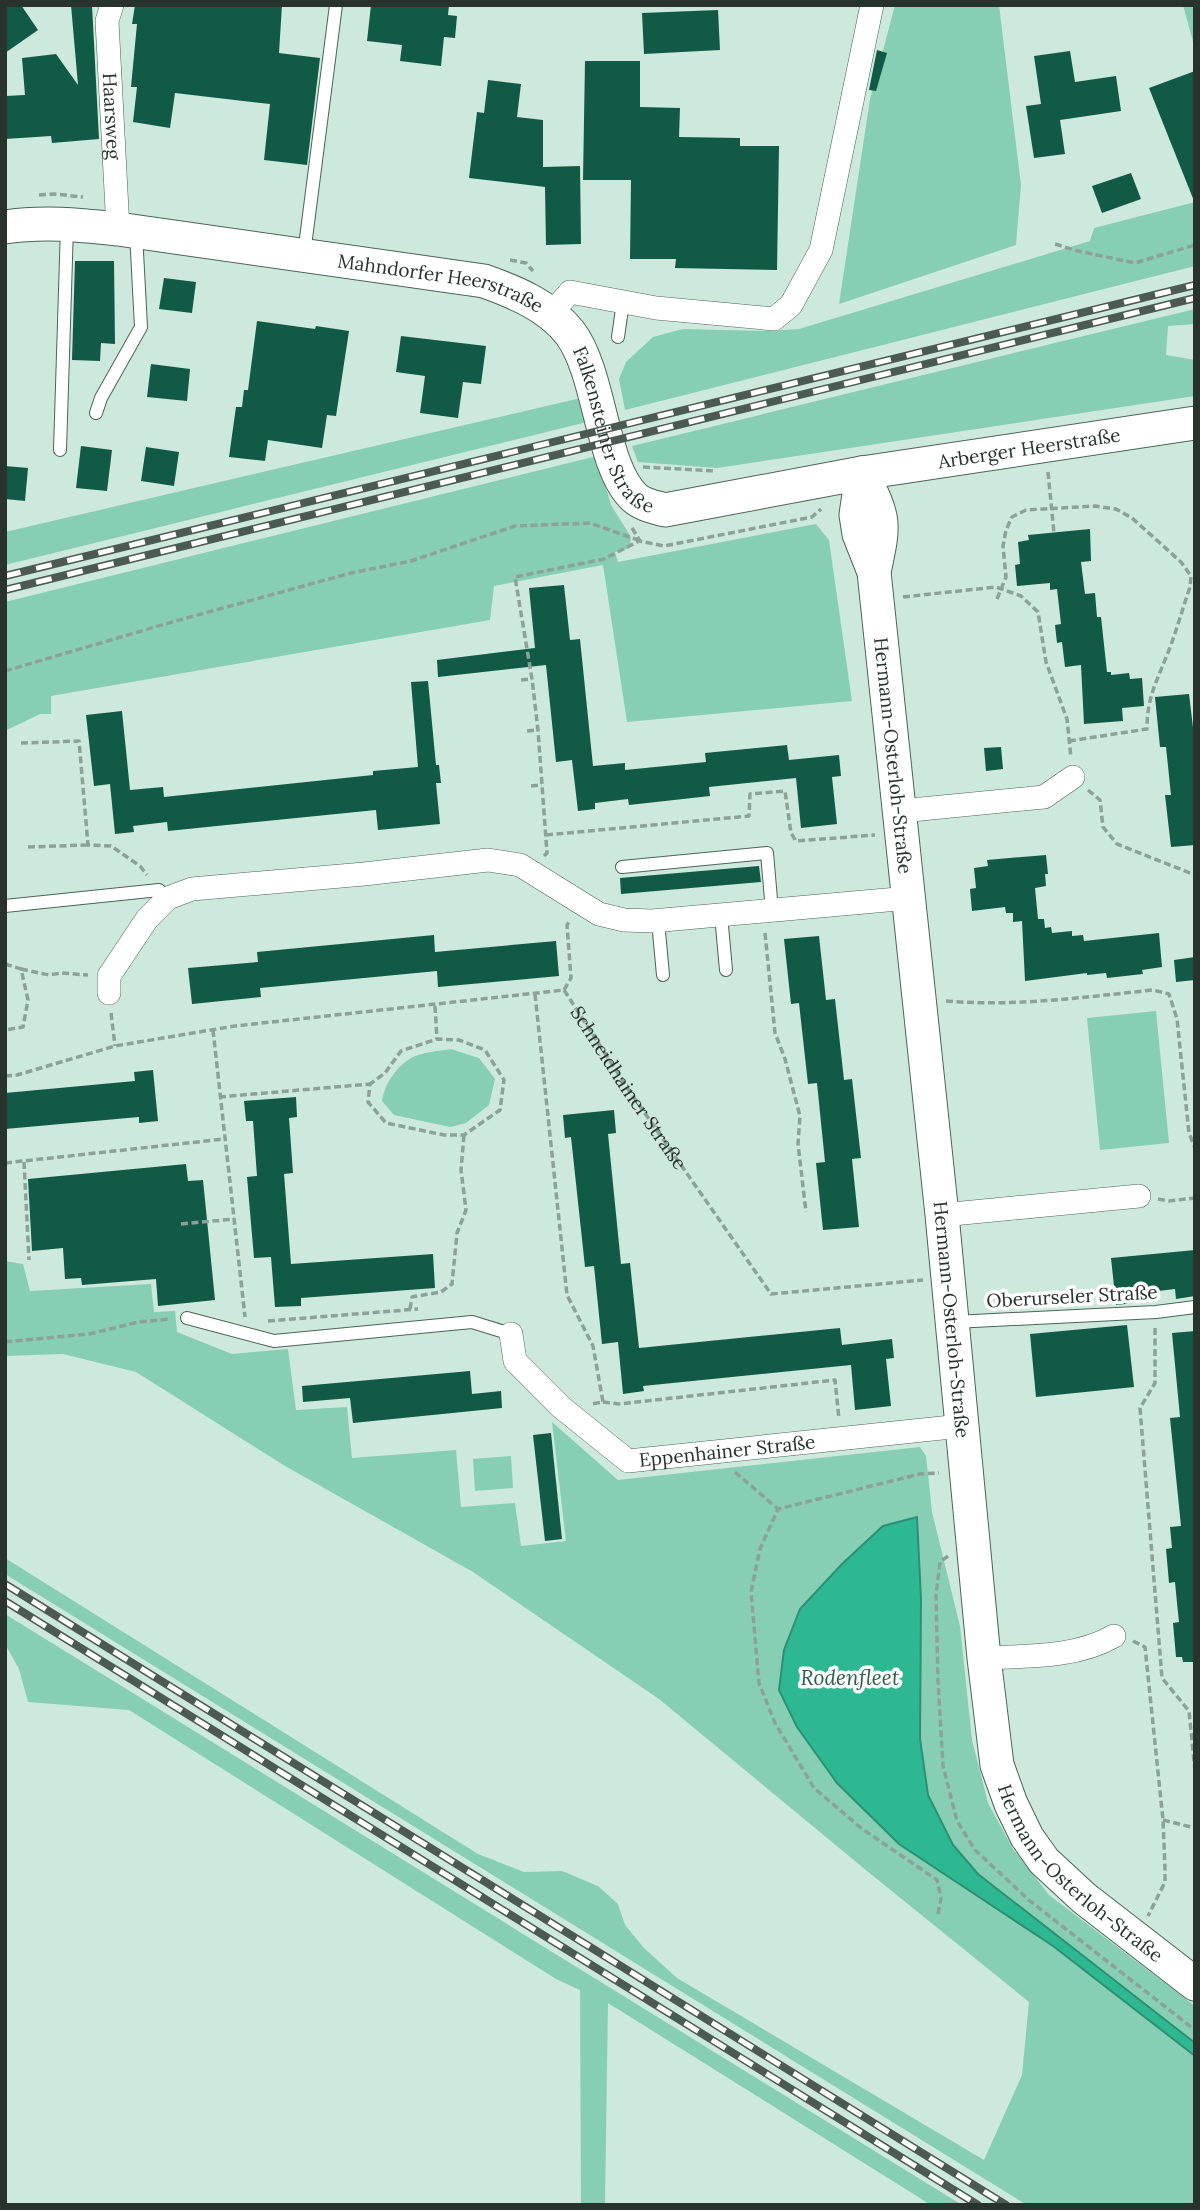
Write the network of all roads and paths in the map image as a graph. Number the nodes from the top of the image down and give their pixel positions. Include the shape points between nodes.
1 (112, 5) edge
2 (336, 5) edge
3 (872, 5) edge
4 (67, 223) junction
5 (5, 227) edge
6 (127, 231) junction
7 (1055, 244) dead end
8 (1195, 245) edge
9 (303, 254) junction
10 (623, 302) junction
11 (551, 314) junction
12 (618, 337) dead end
13 (96, 413) dead end
14 (1195, 423) edge
15 (60, 450) dead end
16 (634, 466) dead end
17 (1047, 467) dead end
18 (724, 472) dead end
19 (862, 473) junction
20 (822, 508) dead end
21 (1052, 510) junction
22 (1054, 533) dead end
23 (664, 546) dead end
24 (1001, 589) junction
25 (898, 597) dead end
26 (997, 599) dead end
27 (5, 671) edge
28 (532, 679) junction
29 (521, 680) dead end
30 (538, 730) junction
31 (527, 731) dead end
32 (1069, 741) junction
33 (21, 743) dead end
34 (1073, 777) junction
35 (542, 785) junction
36 (531, 786) dead end
37 (902, 822) junction
38 (546, 835) junction
39 (88, 845) junction
40 (28, 847) dead end
41 (622, 867) dead end
42 (532, 872) junction
43 (1195, 875) edge
44 (163, 895) junction
45 (909, 898) junction
46 (581, 904) junction
47 (5, 906) edge
48 (767, 911) junction
49 (721, 915) junction
50 (658, 921) junction
51 (5, 964) edge
52 (21, 969) junction
53 (726, 970) dead end
54 (663, 975) dead end
55 (109, 985) junction
56 (564, 990) junction
57 (535, 994) junction
58 (919, 998) junction
59 (435, 1006) junction
60 (5, 1030) edge
61 (213, 1030) junction
62 (438, 1039) junction
63 (115, 1046) junction
64 (5, 1076) edge
65 (370, 1084) junction
66 (219, 1097) junction
67 (464, 1135) junction
68 (224, 1139) junction
69 (1195, 1148) edge
70 (24, 1162) junction
71 (5, 1163) edge
72 (1139, 1196) joint
73 (1195, 1198) edge
74 (806, 1212) dead end
75 (942, 1215) junction
76 (234, 1219) junction
77 (181, 1224) dead end
78 (29, 1260) dead end
79 (947, 1278) junction
80 (1195, 1307) edge
81 (1156, 1312) junction
82 (187, 1318) joint
83 (259, 1322) dead end
84 (951, 1322) junction
85 (245, 1323) dead end
86 (511, 1334) joint
87 (5, 1342) edge
88 (603, 1402) junction
89 (561, 1407) junction
90 (961, 1426) junction
91 (842, 1438) junction
92 (711, 1451) junction
93 (966, 1471) junction
94 (778, 1509) junction
95 (1114, 1636) joint
96 (984, 1658) junction
97 (1195, 1770) edge
98 (1163, 1820) junction
99 (1195, 1828) edge
100 (938, 1914) dead end
101 (1137, 1940) junction
102 (1195, 1984) edge

1 - 6 street, Haarsweg via 107,21
2 - 9 lane
3 - 10 street, Mahndorfer Heerstraße via 821,250 791,305 774,319
4 - 5 street, Mahndorfer Heerstraße
4 - 6 street, Mahndorfer Heerstraße
4 - 15 lane
6 - 9 street, Mahndorfer Heerstraße
6 - 13 lane via 141,327
7 - 8 path via 1135,263
9 - 11 street, Mahndorfer Heerstraße via 484,281 515,292
10 - 11 street, Mahndorfer Heerstraße via 570,292
10 - 12 lane
11 - 19 street, Falkensteiner Straße via 571,334 583,357 615,463 626,486 646,505 665,510
14 - 19 street, Arberger Heerstraße
16 - 18 path
17 - 21 path
19 - 37 street, Hermann-Osterloh-Straße via 881,511 883,530 874,572
20 - 23 path via 812,517
21 - 22 path
21 - 24 path via 1026,510 1012,517 1003,546 1006,577
21 - 32 path via 1116,509 1132,518 1191,576 1150,693 1147,729
24 - 25 path
24 - 26 path
24 - 32 path via 1021,596 1038,612 1046,662 1067,719
27 - 28 path via 351,573 411,561 515,526 590,523 640,541 604,559 515,577
28 - 29 path
28 - 30 path
30 - 31 path
30 - 35 path
32 - 34 path
33 - 39 path via 79,741
34 - 37 street via 1044,797
34 - 43 path via 1100,800 1103,827 1117,844
35 - 36 path
35 - 38 path
37 - 38 path via 796,841 790,834 785,791 750,794 749,816
37 - 45 street, Hermann-Osterloh-Straße
38 - 42 path via 547,853
39 - 40 path
39 - 44 path via 111,846 140,866
41 - 48 lane via 767,853
42 - 44 street via 506,862 464,862
42 - 46 street
44 - 47 lane
44 - 55 street
45 - 48 street
45 - 58 street, Hermann-Osterloh-Straße
46 - 50 street via 624,920
46 - 56 path via 567,925 570,978
48 - 49 street
48 - 74 path via 775,1033 800,1116 798,1144
49 - 50 street
49 - 53 lane
50 - 54 lane
51 - 52 path
52 - 55 path
52 - 60 path via 28,1000 26,1016 23,1027
55 - 63 path
56 - 57 path, Schneidhainer Straße
56 - 79 path, Schneidhainer Straße via 771,1294
57 - 59 path, Schneidhainer Straße
57 - 88 path via 567,1295 593,1346
58 - 69 path via 979,1004 1153,990 1169,994 1177,1018 1189,1133
58 - 75 street, Hermann-Osterloh-Straße
59 - 61 path, Schneidhainer Straße
59 - 62 path
61 - 63 path, Schneidhainer Straße
61 - 66 path
62 - 65 path via 401,1051
62 - 67 path via 459,1040 485,1050 504,1080 500,1110
63 - 64 path, Schneidhainer Straße
65 - 66 path
65 - 67 path via 368,1102 386,1123
66 - 68 path
67 - 83 path via 460,1170 466,1210 457,1233 452,1284 441,1292 412,1297 410,1309
68 - 70 path
68 - 76 path
70 - 71 path
70 - 78 path
72 - 73 path
72 - 75 street
75 - 79 street, Hermann-Osterloh-Straße
76 - 77 path
76 - 85 path
79 - 84 street, Hermann-Osterloh-Straße
80 - 81 lane, Oberurseler Straße
81 - 84 lane, Oberurseler Straße
81 - 97 path via 1155,1383 1140,1408 1162,1678 1189,1711
82 - 86 lane via 274,1341 472,1322
82 - 87 path
84 - 90 street, Hermann-Osterloh-Straße
86 - 89 street, Eppenhainer Straße via 515,1361
88 - 89 path
88 - 91 path via 619,1404 835,1380
89 - 92 street, Eppenhainer Straße via 628,1461
90 - 91 street, Eppenhainer Straße
90 - 93 street, Hermann-Osterloh-Straße
91 - 92 street, Eppenhainer Straße
92 - 94 path
93 - 94 path via 920,1474
93 - 96 street, Hermann-Osterloh-Straße
94 - 100 path via 760,1549 751,1592 759,1683 775,1723 814,1788 861,1828 937,1880
95 - 96 street via 1097,1645 1046,1655
95 - 98 path via 1145,1647
96 - 101 street, Hermann-Osterloh-Straße via 997,1765 1027,1837 1044,1861
98 - 99 path
98 - 101 path via 1165,1882
101 - 102 street, Hermann-Osterloh-Straße

